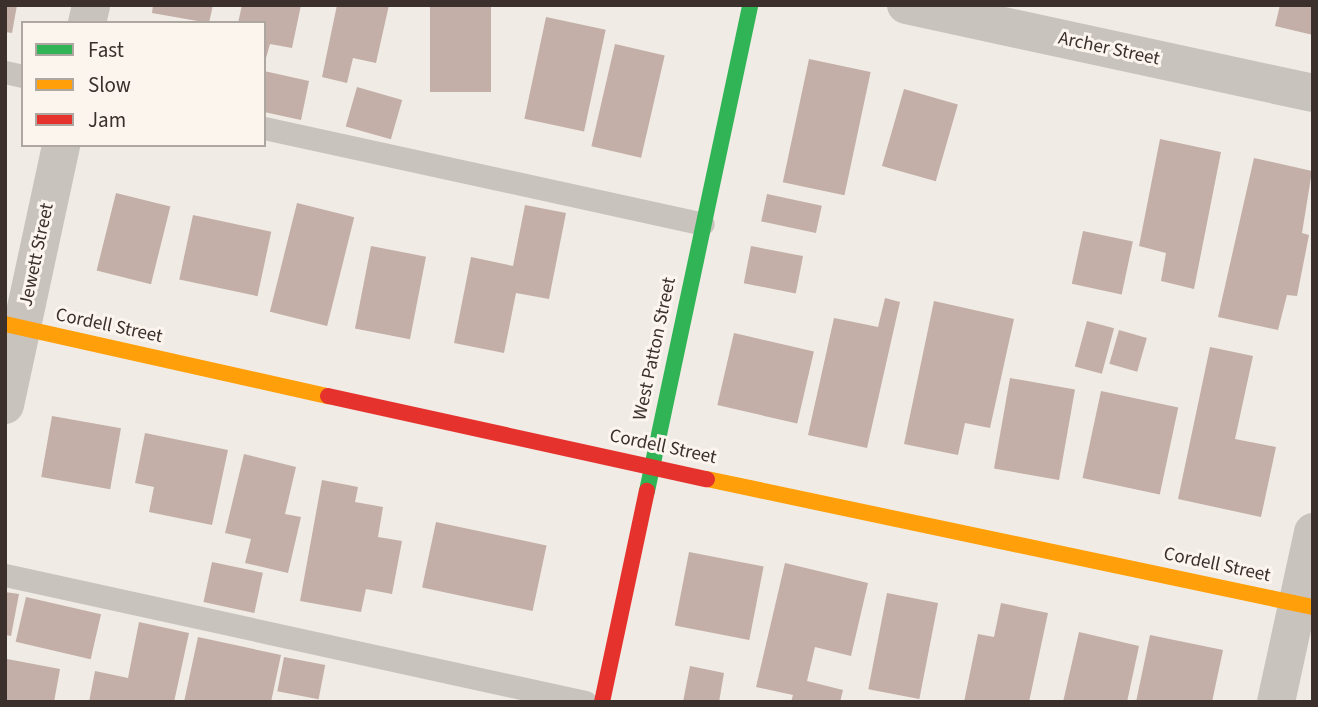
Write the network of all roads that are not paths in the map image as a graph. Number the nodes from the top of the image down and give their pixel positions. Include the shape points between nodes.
1 (750, 5) edge
2 (906, 5) edge
3 (1313, 93) edge
4 (266, 128) edge
5 (60, 147) edge
6 (704, 224) junction
7 (14, 326) edge
8 (5, 405) edge
9 (652, 466) junction
10 (1313, 532) edge
11 (5, 575) edge
12 (1305, 605) edge
13 (585, 702) edge
14 (602, 702) edge
15 (1276, 702) edge

1 - 6 street, West Patton Street
2 - 3 street, Archer Street
4 - 6 lane
5 - 7 street, Jewett Street
6 - 9 street, West Patton Street
7 - 8 street, Jewett Street
7 - 9 street, Cordell Street
9 - 12 street, Cordell Street
9 - 14 street, West Patton Street
10 - 12 street
11 - 13 lane
12 - 15 street

